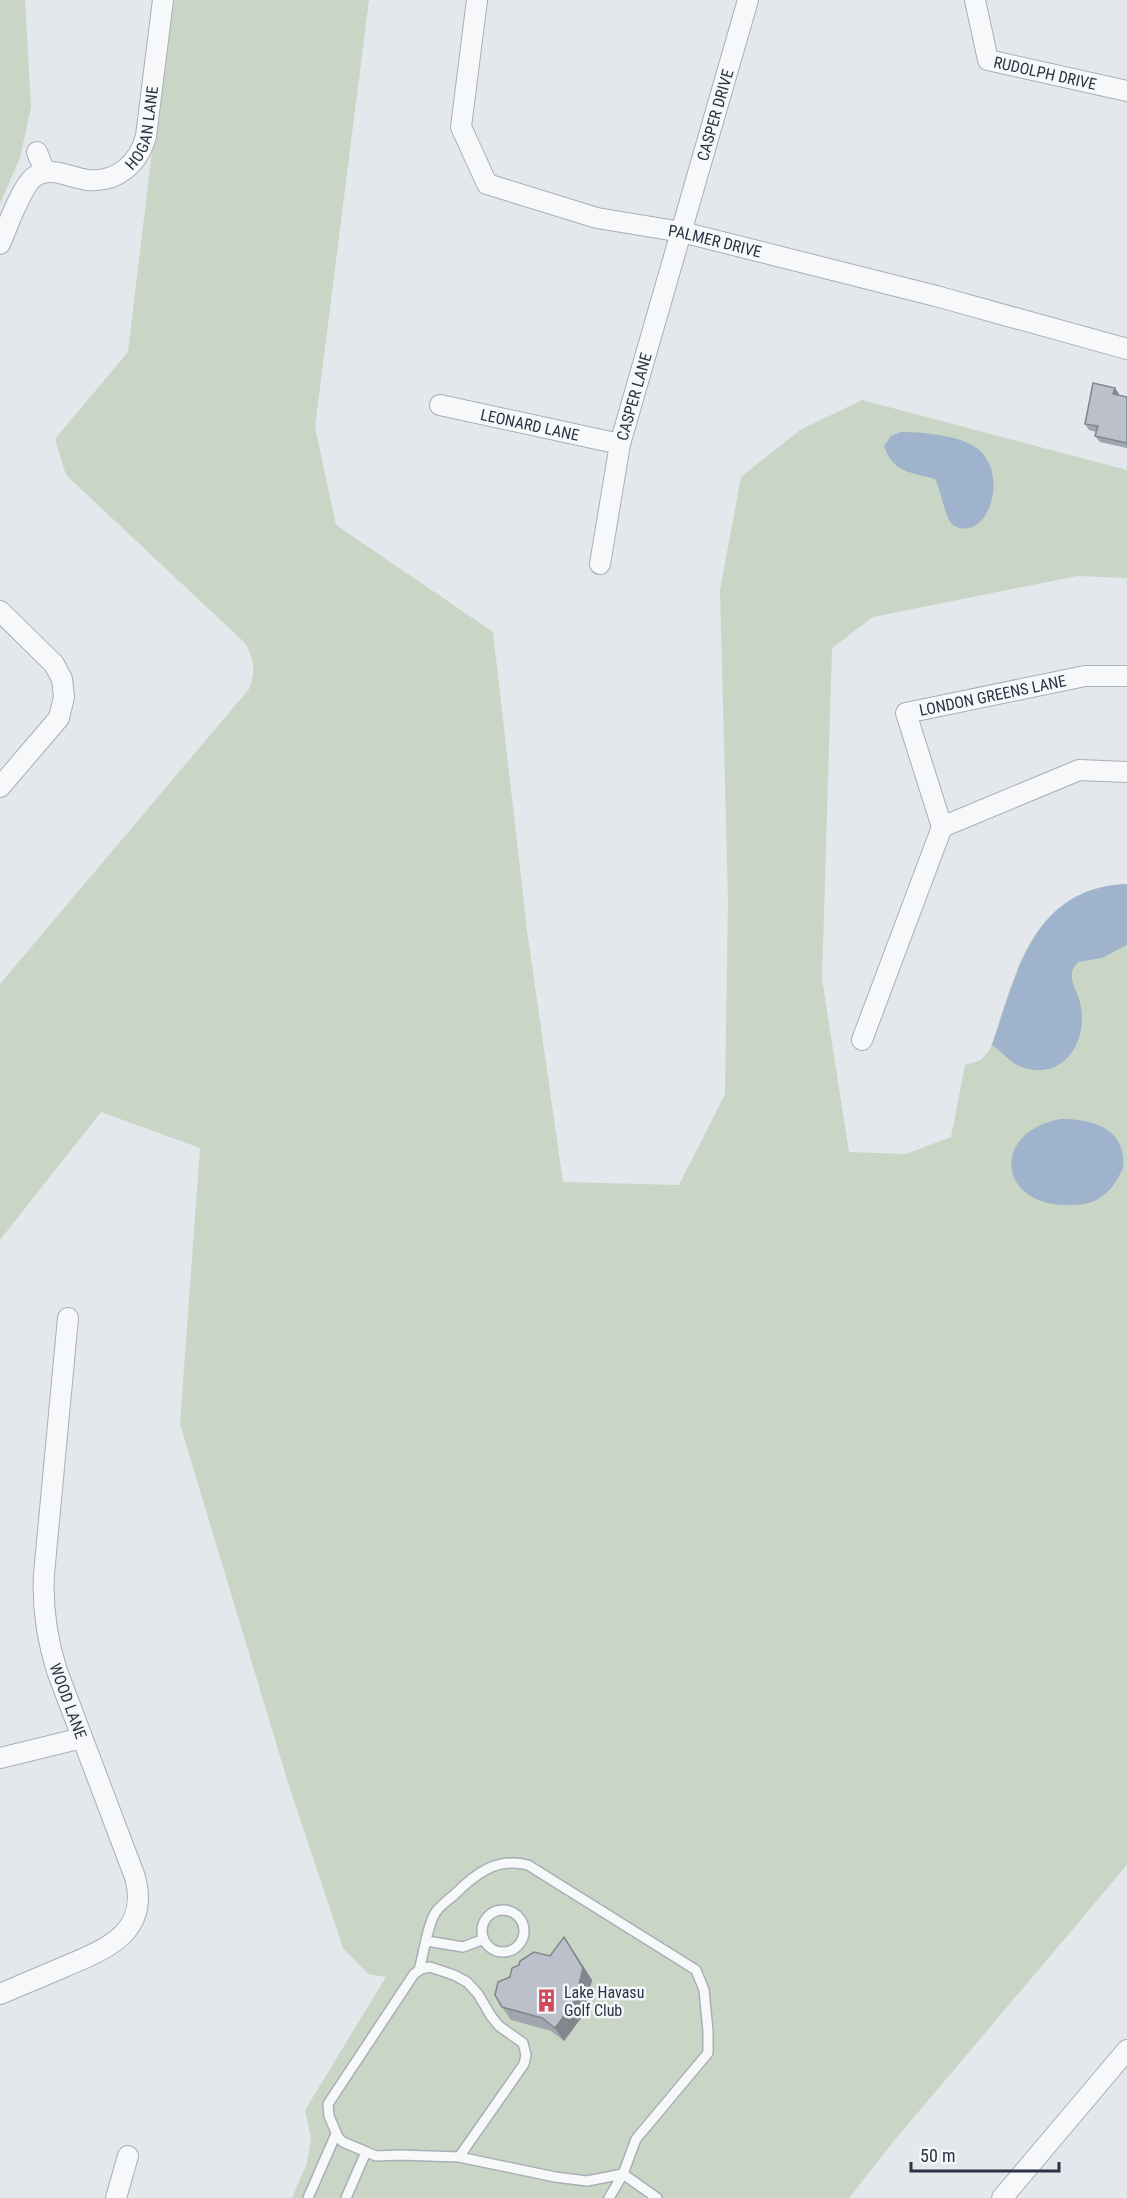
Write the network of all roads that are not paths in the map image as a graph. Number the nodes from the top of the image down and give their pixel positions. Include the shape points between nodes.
1 (163, 0) edge
2 (477, 0) edge
3 (748, 0) edge
4 (975, 0) edge
5 (1127, 91) edge
6 (38, 152) dead end
7 (45, 172) junction
8 (682, 232) junction
9 (0, 244) edge
10 (1127, 349) edge
11 (440, 405) dead end
12 (620, 444) junction
13 (600, 564) dead end
14 (0, 611) edge
15 (1127, 676) edge
16 (1127, 772) edge
17 (0, 787) edge
18 (942, 827) junction
19 (862, 1040) dead end
20 (68, 1318) dead end
21 (82, 1738) junction
22 (0, 1758) edge
23 (484, 1940) junction
24 (427, 1941) junction
25 (419, 1970) junction
26 (0, 1994) edge
27 (1127, 2050) edge
28 (336, 2134) junction
29 (366, 2152) junction
30 (128, 2156) dead end
31 (459, 2157) junction
32 (623, 2174) junction
33 (116, 2198) edge
34 (308, 2198) edge
35 (346, 2198) edge
36 (609, 2198) edge
37 (657, 2198) edge
38 (1002, 2198) edge

1 - 7 street, HOGAN LANE via 146,136 137,157 125,170 104,179
2 - 8 street, PALMER DRIVE via 460,127 487,184 597,218
3 - 8 street, CASPER DRIVE
4 - 5 street, RUDOLPH DRIVE via 988,60
6 - 7 street
7 - 9 street via 27,185
8 - 10 street, PALMER DRIVE
8 - 12 street, CASPER LANE
11 - 12 street, LEONARD LANE
12 - 13 street, CASPER LANE
14 - 17 street via 54,664 62,679 64,697 59,718
15 - 18 street, LONDON GREENS LANE via 1085,676 906,713
16 - 18 street via 1079,770
18 - 19 street
20 - 21 street, WOOD LANE via 43,1594 51,1653
21 - 22 street
21 - 26 street, WOOD LANE via 135,1877 138,1897 134,1917 126,1931 107,1948
23 - 23 lane via 496,1951 512,1950 523,1939 522,1922 511,1912 495,1912 484,1924
23 - 24 lane via 463,1947
24 - 25 lane
24 - 32 lane via 436,1913 470,1879 492,1866 517,1863 528,1865 696,1970 704,1990 708,2053 636,2139
25 - 28 lane via 330,2101 328,2112
25 - 31 lane via 430,1967 467,1982 499,2026 520,2039 525,2047 521,2070
27 - 38 street
28 - 29 lane via 343,2142
28 - 34 lane
29 - 31 lane via 380,2157
29 - 35 lane
30 - 33 street
31 - 32 lane via 588,2181
32 - 36 lane
32 - 37 lane

